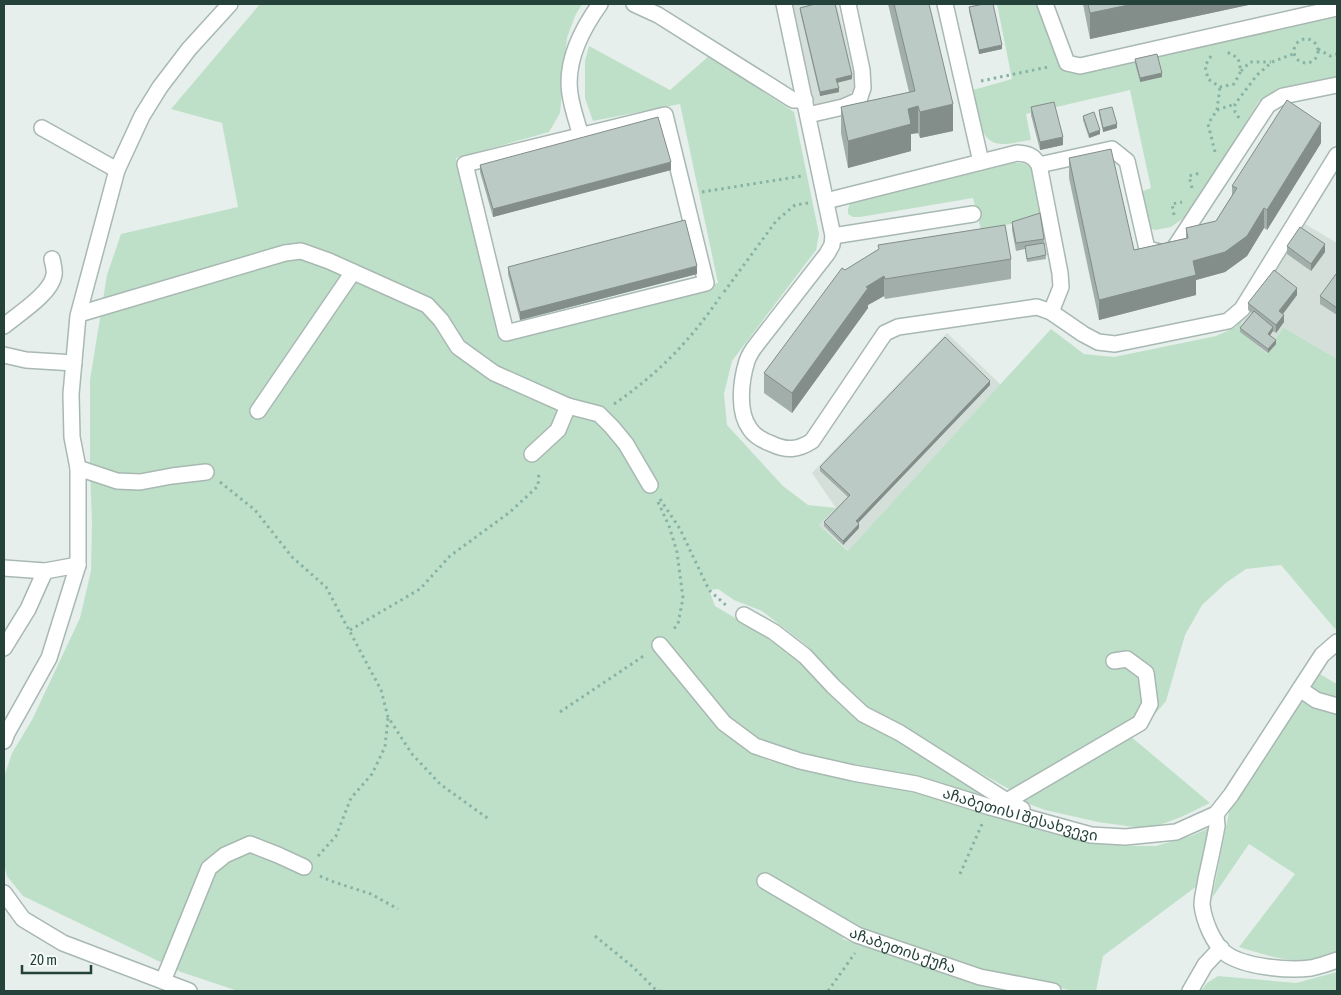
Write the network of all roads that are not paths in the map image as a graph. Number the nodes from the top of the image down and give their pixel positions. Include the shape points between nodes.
1 (229, 4) edge
2 (600, 4) edge
3 (634, 4) edge
4 (784, 4) edge
5 (848, 4) edge
6 (946, 4) edge
7 (1045, 4) edge
8 (1337, 8) edge
9 (1337, 86) edge
10 (805, 100) junction
11 (808, 115) junction
12 (42, 128) dead end
13 (580, 136) junction
14 (1337, 155) edge
15 (981, 162) junction
16 (1039, 164) junction
17 (117, 170) junction
18 (826, 200) junction
19 (973, 214) dead end
20 (833, 236) junction
21 (52, 259) dead end
22 (353, 272) junction
23 (1051, 312) junction
24 (79, 314) junction
25 (4, 326) edge
26 (4, 355) edge
27 (74, 363) junction
28 (568, 406) junction
29 (258, 411) dead end
30 (532, 454) road end
31 (78, 468) junction
32 (206, 472) road end
33 (650, 485) road end
34 (78, 565) junction
35 (4, 568) edge
36 (45, 571) junction
37 (744, 616) road end
38 (1337, 642) edge
39 (660, 645) road end
40 (4, 648) edge
41 (1114, 661) dead end
42 (1300, 689) junction
43 (1337, 706) edge
44 (4, 741) edge
45 (1007, 801) junction
46 (1216, 814) junction
47 (1058, 827) junction
48 (304, 867) road end
49 (765, 881) dead end
50 (4, 893) edge
51 (1221, 948) junction
52 (1337, 960) edge
53 (163, 982) junction
54 (189, 991) edge
55 (1053, 991) edge
56 (1190, 991) edge

1 - 17 street via 160,87 142,116
2 - 13 street via 578,39 570,75 570,94
3 - 10 street via 658,14 793,100
4 - 10 street
5 - 11 street via 862,70 863,88 859,100
6 - 15 street
7 - 8 street via 1067,63 1080,66
9 - 16 street via 1284,96 1268,105 1173,250 1166,252 1147,249 1127,161 1112,149
10 - 11 street
11 - 18 street
12 - 17 street
13 - 13 street via 465,164 506,333 706,283 665,115
14 - 23 street via 1242,308 1228,321 1114,344 1098,342 1082,334
15 - 16 street via 1017,153 1029,154
15 - 18 street
16 - 23 street via 1060,273 1061,288
17 - 24 street
18 - 20 street
19 - 20 street
20 - 23 street via 827,254 757,344 748,359 742,380 744,418 749,429 761,440 776,446 801,448 812,441 885,333 898,327 1037,307
21 - 25 street via 55,273 51,284
22 - 24 street via 301,251
22 - 28 street via 427,306 441,320 458,348 494,373
22 - 29 street
24 - 27 street
26 - 27 street
27 - 31 street via 72,437
28 - 30 street via 558,430
28 - 33 street via 599,414 626,444
31 - 32 street via 124,482
31 - 34 street
34 - 36 street
34 - 44 street via 49,658
35 - 36 street
36 - 40 street via 28,609
37 - 45 street via 774,632 805,656 863,714 900,733
38 - 42 street, აჩაბეთის I შესახვევი via 1322,655
39 - 47 street, აჩაბეთის I შესახვევი via 724,723 755,746 800,761 916,784
41 - 45 street via 1127,659 1146,673 1150,704 1140,723
42 - 43 street via 1316,700
42 - 46 street, აჩაბეთის I შესახვევი
45 - 47 street
46 - 47 street, აჩაბეთის I შესახვევი via 1176,832 1124,837 1091,835
46 - 51 street via 1217,826 1202,905 1207,923
48 - 53 street via 250,844 225,855 209,868
49 - 55 street, აჩაბეთის ქუჩა via 857,936 980,977
50 - 53 street via 23,919 63,943
51 - 52 street via 1237,960 1282,968 1311,968
51 - 56 street via 1205,965
53 - 54 street

